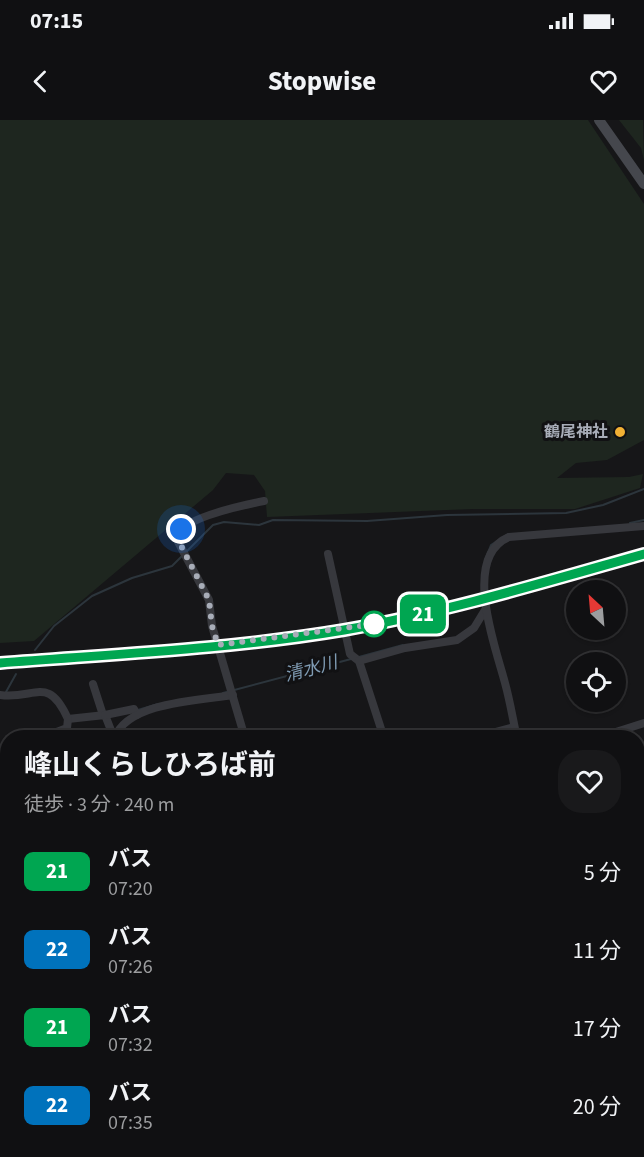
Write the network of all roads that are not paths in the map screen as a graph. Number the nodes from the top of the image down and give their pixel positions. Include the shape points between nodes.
1 (599, 120) edge
2 (644, 184) edge
3 (264, 501) dead end
4 (644, 526) edge
5 (328, 554) dead end
6 (644, 554) edge
7 (485, 599) junction
8 (485, 610) junction
9 (344, 630) junction
10 (218, 645) junction
11 (358, 660) junction
12 (0, 663) edge
13 (93, 684) dead end
14 (232, 691) junction
15 (0, 695) edge
16 (135, 712) junction
17 (104, 715) junction
18 (68, 719) junction
19 (644, 723) edge
20 (514, 727) junction
21 (63, 730) edge
22 (111, 730) edge
23 (119, 730) edge
24 (243, 730) edge
25 (381, 730) edge
26 (503, 730) edge
27 (515, 730) edge
28 (622, 730) edge

1 - 2 main road
3 - 10 street via 227,509 181,529 176,536 209,600
4 - 7 street via 510,537 502,541 488,561
5 - 9 street
6 - 7 street
7 - 8 street
7 - 9 street
8 - 11 street via 474,628 457,640
8 - 20 street
9 - 10 street
9 - 11 street via 350,654
10 - 12 street
10 - 14 street
11 - 25 street
13 - 17 street
14 - 16 street
14 - 24 street
15 - 18 street via 52,695
16 - 17 street
16 - 23 street
17 - 18 street
17 - 22 street
18 - 21 street
19 - 28 street
20 - 26 street
20 - 27 street

